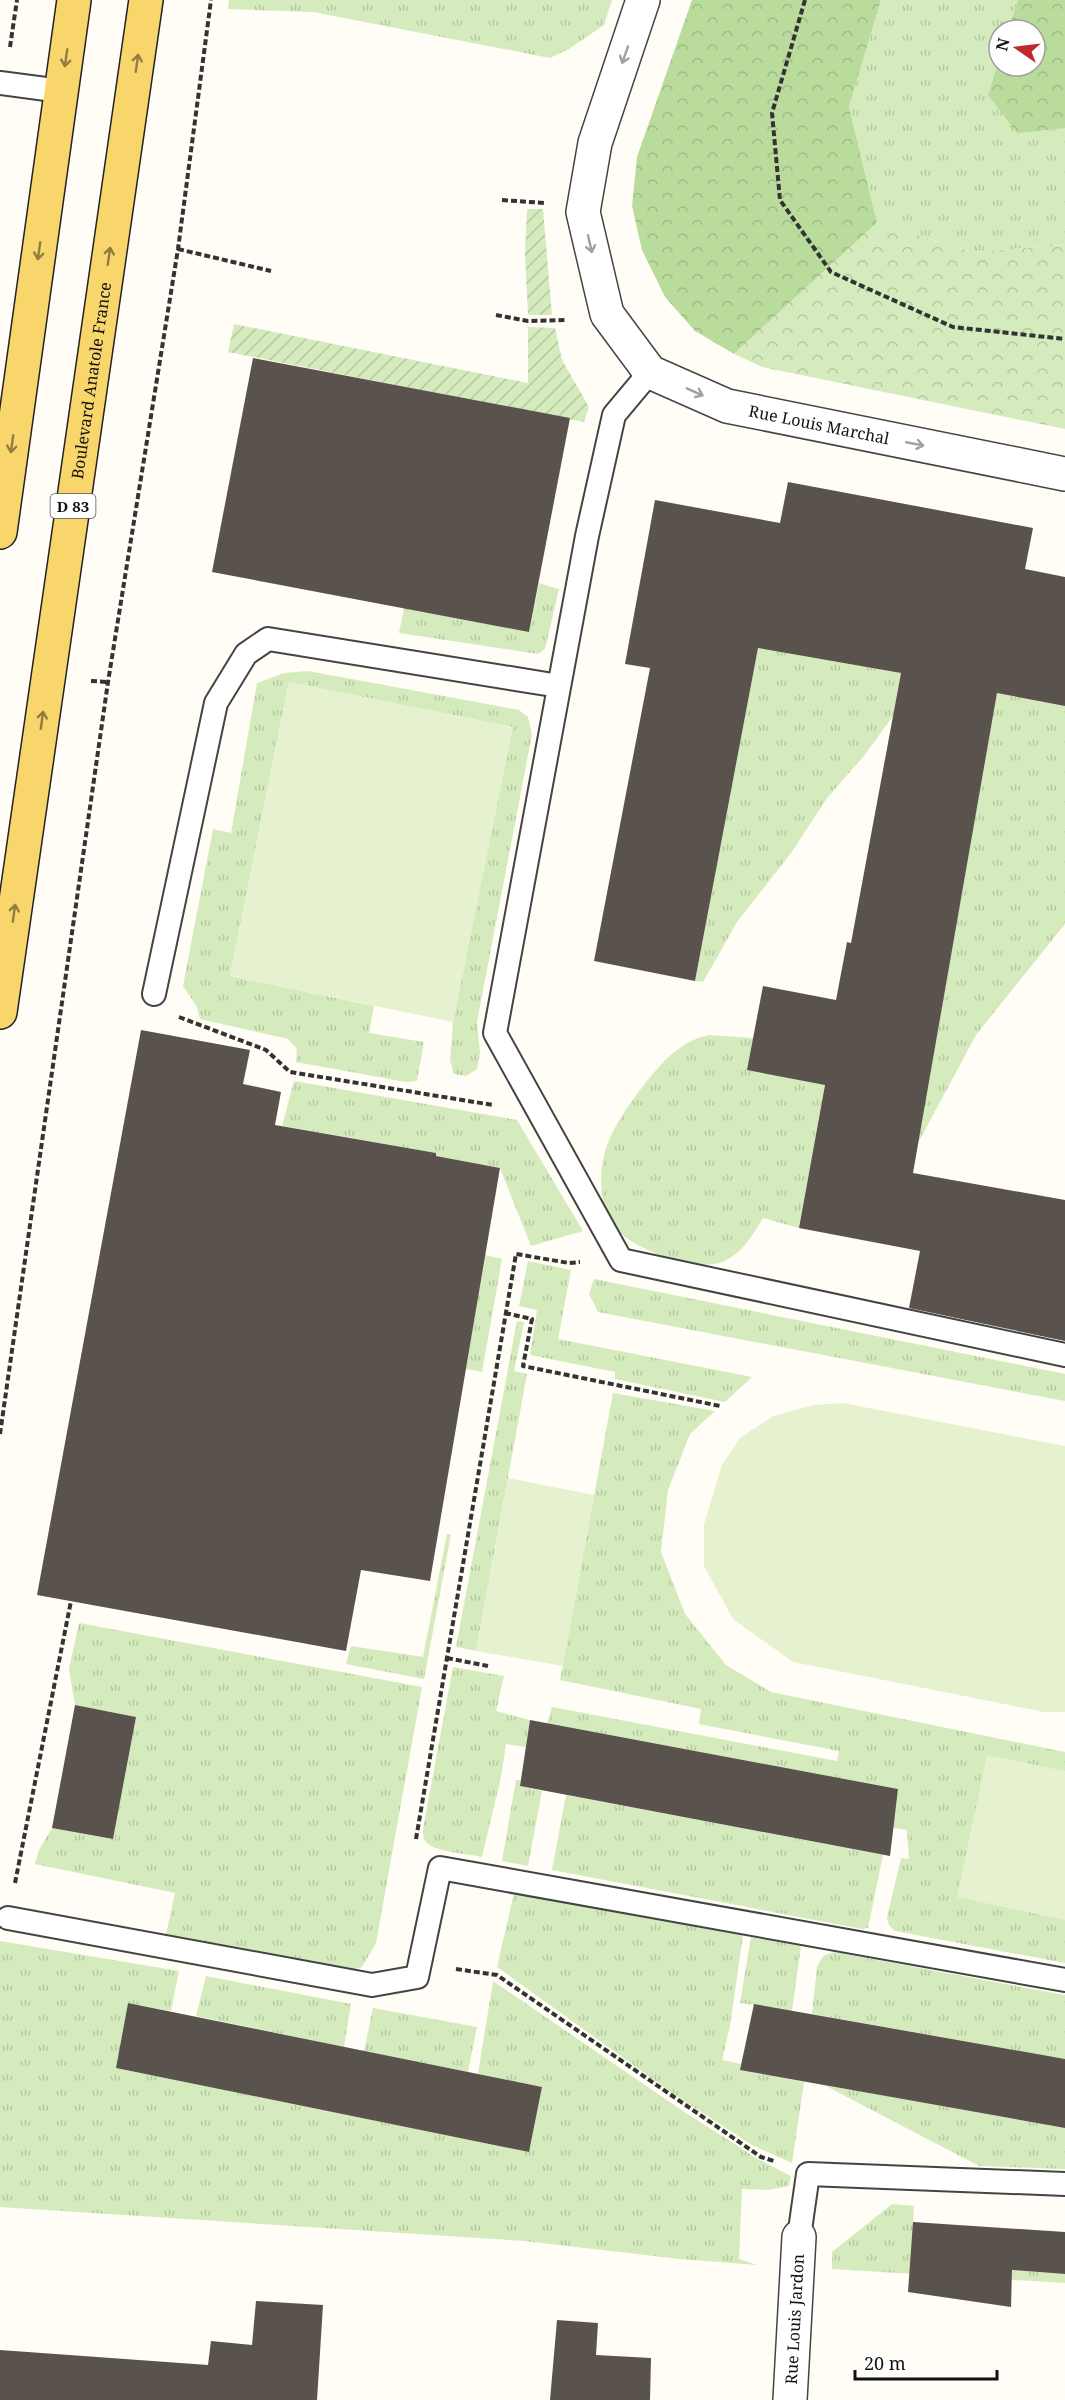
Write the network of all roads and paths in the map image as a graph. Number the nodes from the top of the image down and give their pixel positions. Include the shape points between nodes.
1 (74, 0) edge
2 (146, 0) edge
3 (211, 0) edge
4 (644, 0) edge
5 (805, 0) edge
6 (0, 83) edge
7 (61, 91) junction
8 (502, 200) dead end
9 (541, 202) dead end
10 (178, 249) junction
11 (271, 271) dead end
12 (496, 315) dead end
13 (554, 322) dead end
14 (1065, 339) edge
15 (650, 372) junction
16 (1065, 474) edge
17 (0, 532) edge
18 (559, 686) junction
19 (154, 994) joint
20 (0, 1012) edge
21 (528, 1093) junction
22 (621, 1260) junction
23 (505, 1313) junction
24 (1065, 1355) edge
25 (720, 1406) dead end
26 (0, 1434) edge
27 (71, 1601) dead end
28 (447, 1658) junction
29 (488, 1666) dead end
30 (440, 1868) junction
31 (8, 1918) joint
32 (419, 1963) junction
33 (1065, 1980) edge
34 (815, 2174) junction
35 (1065, 2184) edge
36 (799, 2237) joint
37 (790, 2400) edge

1 -> 7 main road
20 -> 2 main road, Boulevard Anatole France / D 83
3 - 10 path
4 -> 15 street, Rue Louis Marchal via 595,143 583,212 607,314
5 - 14 path via 772,113 780,200 831,272 953,327
6 - 7 lane
7 -> 17 main road
8 - 9 path
10 - 11 path
10 - 26 path via 108,682
12 - 13 path
15 -> 16 street, Rue Louis Marchal via 727,406
15 - 18 lane via 614,415
18 - 19 lane via 268,639 246,654 216,703
18 - 21 lane via 495,1033
19 - 21 path via 161,1010 266,1050 290,1072 491,1106
21 - 22 lane
22 - 23 path via 569,1263 516,1254
22 - 24 lane
23 - 25 path via 532,1319 523,1366
23 - 28 path
27 - 31 path
28 - 29 path
28 - 30 path via 415,1846
30 - 32 lane
30 - 33 lane
31 - 32 lane via 372,1985 417,1977
32 - 34 path via 497,1975 761,2157
34 - 35 lane
34 - 36 lane via 808,2174
36 - 37 street, Rue Louis Jardon

